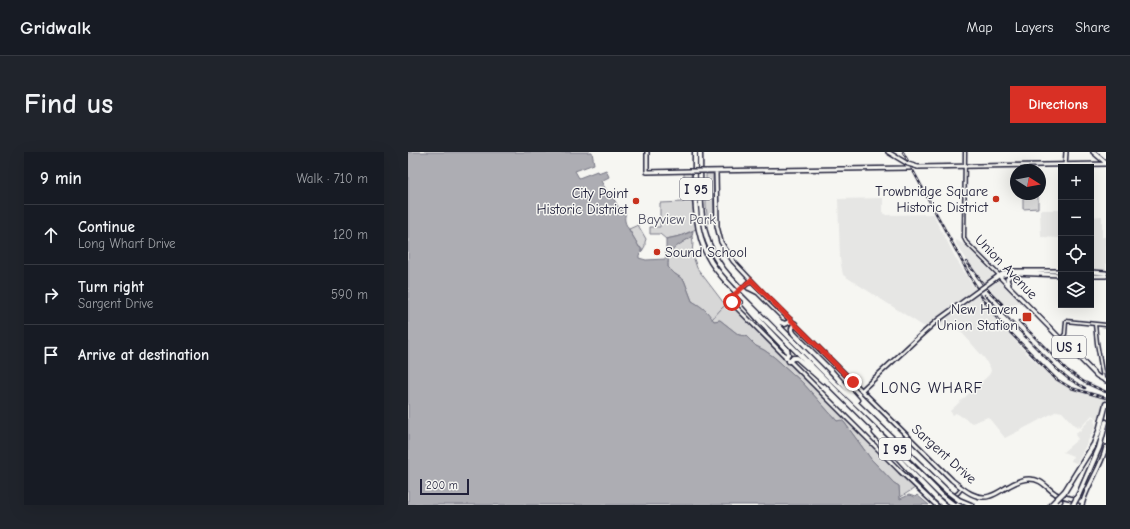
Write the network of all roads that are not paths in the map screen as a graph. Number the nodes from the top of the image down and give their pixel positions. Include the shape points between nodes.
1 (647, 152) edge
2 (694, 152) edge
3 (701, 152) edge
4 (888, 152) edge
5 (965, 152) edge
6 (1066, 152) edge
7 (1093, 152) edge
8 (1065, 164) edge
9 (1106, 164) edge
10 (1094, 165) edge
11 (908, 166) junction
12 (965, 166) junction
13 (1058, 166) edge
14 (716, 171) junction
15 (1058, 271) edge
16 (1094, 272) edge
17 (1106, 273) edge
18 (1014, 274) junction
19 (1058, 275) edge
20 (998, 276) junction
21 (1094, 276) edge
22 (1106, 276) edge
23 (751, 280) junction
24 (1011, 287) junction
25 (744, 291) junction
26 (740, 295) junction
27 (791, 320) junction
28 (795, 324) junction
29 (1096, 324) junction
30 (1106, 325) edge
31 (1061, 339) junction
32 (786, 357) junction
33 (789, 361) junction
34 (1105, 380) edge
35 (862, 390) junction
36 (838, 393) junction
37 (1106, 404) edge
38 (868, 413) junction
39 (861, 416) junction
40 (1106, 422) edge
41 (1103, 427) junction
42 (1106, 447) edge
43 (1105, 454) edge
44 (962, 488) junction
45 (1057, 502) edge
46 (963, 503) edge
47 (1082, 503) edge
48 (938, 505) edge
49 (944, 505) edge
50 (954, 505) edge
51 (971, 505) edge
52 (1051, 505) edge
53 (1074, 505) edge

1 - 14 main road, bridge via 647,172
2 - 26 highway, I 95, bridge via 697,220 701,240 718,271
3 - 25 highway, I 95, bridge via 702,213 706,237 718,263
4 - 11 main road
5 - 12 street
6 - 8 main road
7 - 9 main road
9 - 10 main road
11 - 12 main road, bridge
11 - 14 main road
12 - 13 main road
12 - 20 street, Union Avenue via 964,236 966,242
14 - 23 main road, Sargent Drive via 716,223 721,242 733,261
15 - 20 main road via 1012,270
16 - 17 main road
18 - 19 main road
18 - 20 main road
18 - 24 main road via 1007,279
20 - 24 main road, Union Avenue / US 1
20 - 35 main road, bridge via 938,320
21 - 22 main road
23 - 27 main road, Sargent Drive
23 - 32 main road via 733,297 732,303
24 - 31 main road, Union Avenue / US 1
25 - 27 highway via 755,297 780,322 785,324
25 - 38 highway, I 95
26 - 32 highway via 743,302 787,350
26 - 36 highway, I 95
27 - 28 main road, Sargent Drive
28 - 35 main road, Sargent Drive
28 - 38 highway via 792,328 794,334
29 - 30 street
29 - 31 street via 1066,321 1065,334
29 - 34 street via 1097,343
31 - 34 main road, Union Avenue / US 1 via 1097,376
32 - 33 main road
33 - 36 highway via 797,358
33 - 48 main road
35 - 44 main road, Sargent Drive
36 - 39 highway, I 95
37 - 41 highway
38 - 46 highway, I 95, bridge via 947,491
39 - 49 highway, bridge
39 - 50 highway, I 95, bridge
40 - 41 highway
41 - 45 highway, bridge via 1092,449
41 - 53 highway, bridge via 1098,451
42 - 43 main road
43 - 47 main road
44 - 47 main road, Sargent Drive via 977,496 988,497 1020,480 1032,479 1043,483 1058,494
44 - 48 street
45 - 52 highway
46 - 51 highway

